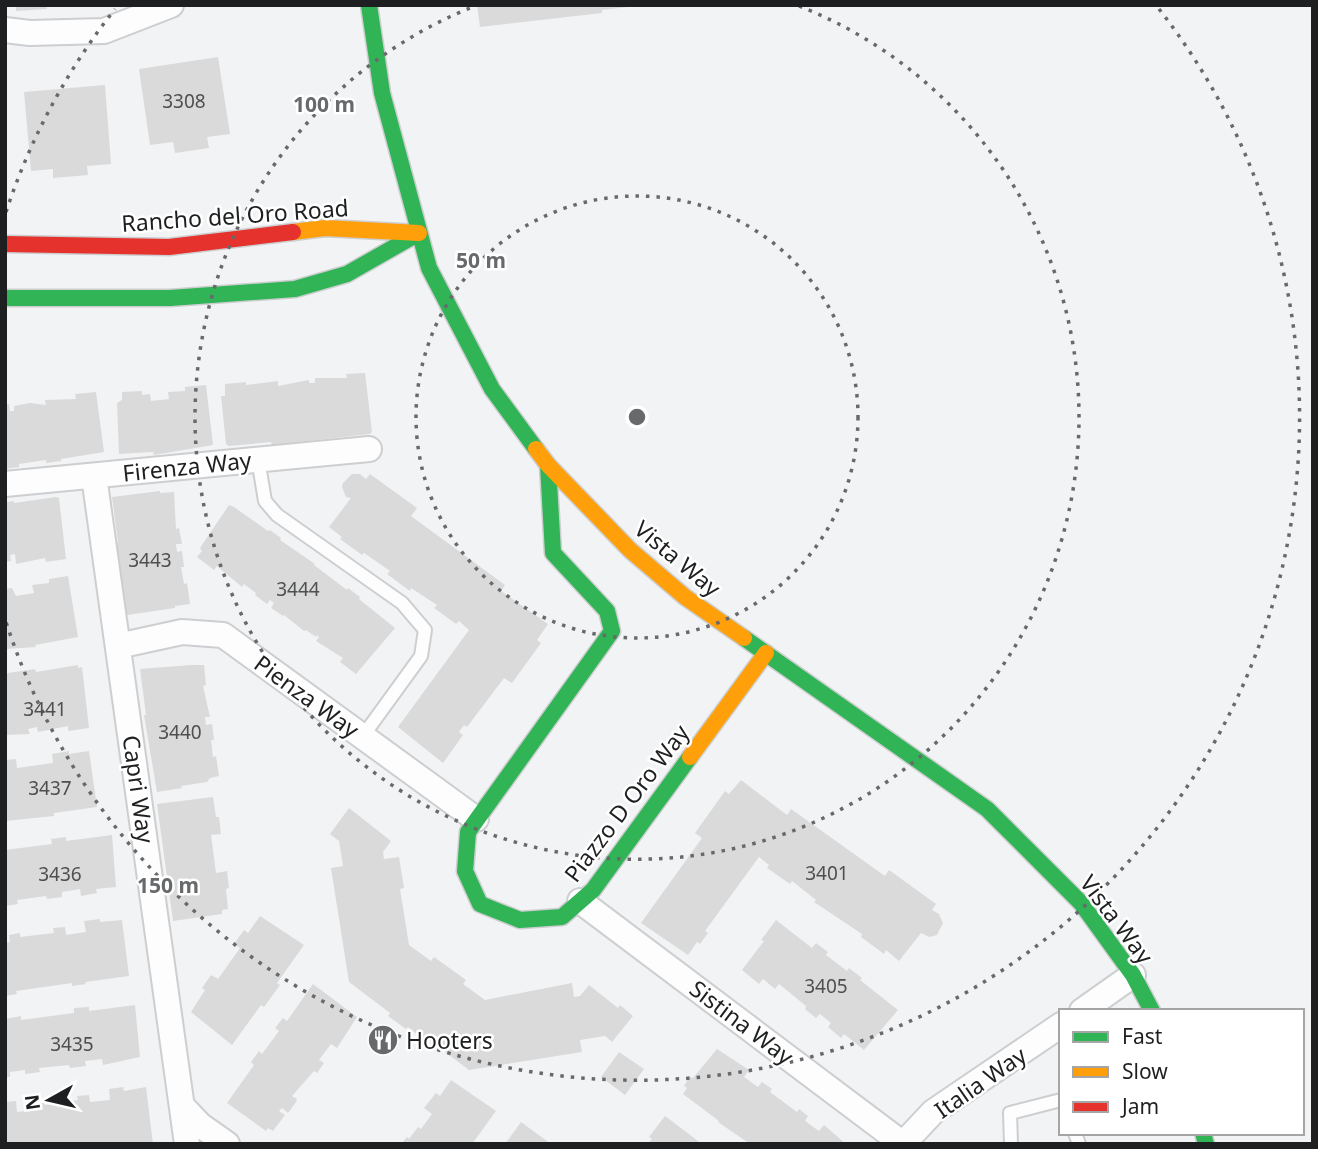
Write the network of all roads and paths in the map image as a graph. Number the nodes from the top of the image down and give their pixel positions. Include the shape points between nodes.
1 (171, 5) edge
2 (369, 5) edge
3 (5, 30) edge
4 (419, 233) junction
5 (5, 244) edge
6 (62, 246) junction
7 (5, 255) edge
8 (5, 298) edge
9 (369, 449) dead end
10 (258, 460) junction
11 (548, 465) junction
12 (94, 475) junction
13 (5, 484) edge
14 (118, 646) junction
15 (766, 653) junction
16 (363, 736) junction
17 (476, 819) junction
18 (580, 901) junction
19 (1133, 975) junction
20 (1085, 1009) edge
21 (1151, 1009) edge
22 (1059, 1026) edge
23 (1059, 1101) edge
24 (183, 1107) junction
25 (187, 1144) edge
26 (227, 1144) edge
27 (903, 1144) edge
28 (1011, 1144) edge

1 - 3 street via 104,32
2 - 4 main road, Vista Way via 382,93
4 - 6 main road, Rancho del Oro Road via 325,228 169,247
4 - 8 main road via 347,274 295,289 170,298
4 - 11 main road, Vista Way via 429,268 492,389
5 - 6 main road, Rancho del Oro Road
6 - 7 main road
9 - 10 street, Firenza Way
10 - 12 street, Firenza Way
10 - 16 lane via 265,501 277,515 402,603 425,630 421,656
11 - 15 main road, Vista Way via 630,550 685,597
11 - 17 main road, Piazzo D Oro Way via 553,553 607,611 612,631
12 - 13 street, Firenza Way
12 - 14 street, Capri Way
14 - 16 street, Pienza Way via 182,632 223,635
14 - 24 street, Capri Way
15 - 18 main road, Piazzo D Oro Way via 593,890
15 - 19 main road, Vista Way via 987,808 1082,904
16 - 17 street, Pienza Way
17 - 18 main road, Piazzo D Oro Way via 468,832 465,871 480,904 520,920 562,917
18 - 27 street, Sistina Way
19 - 20 street
19 - 21 main road, Vista Way
22 - 27 street, Italia Way via 933,1112
23 - 28 lane via 1010,1113
24 - 25 street, Capri Way
24 - 26 street

